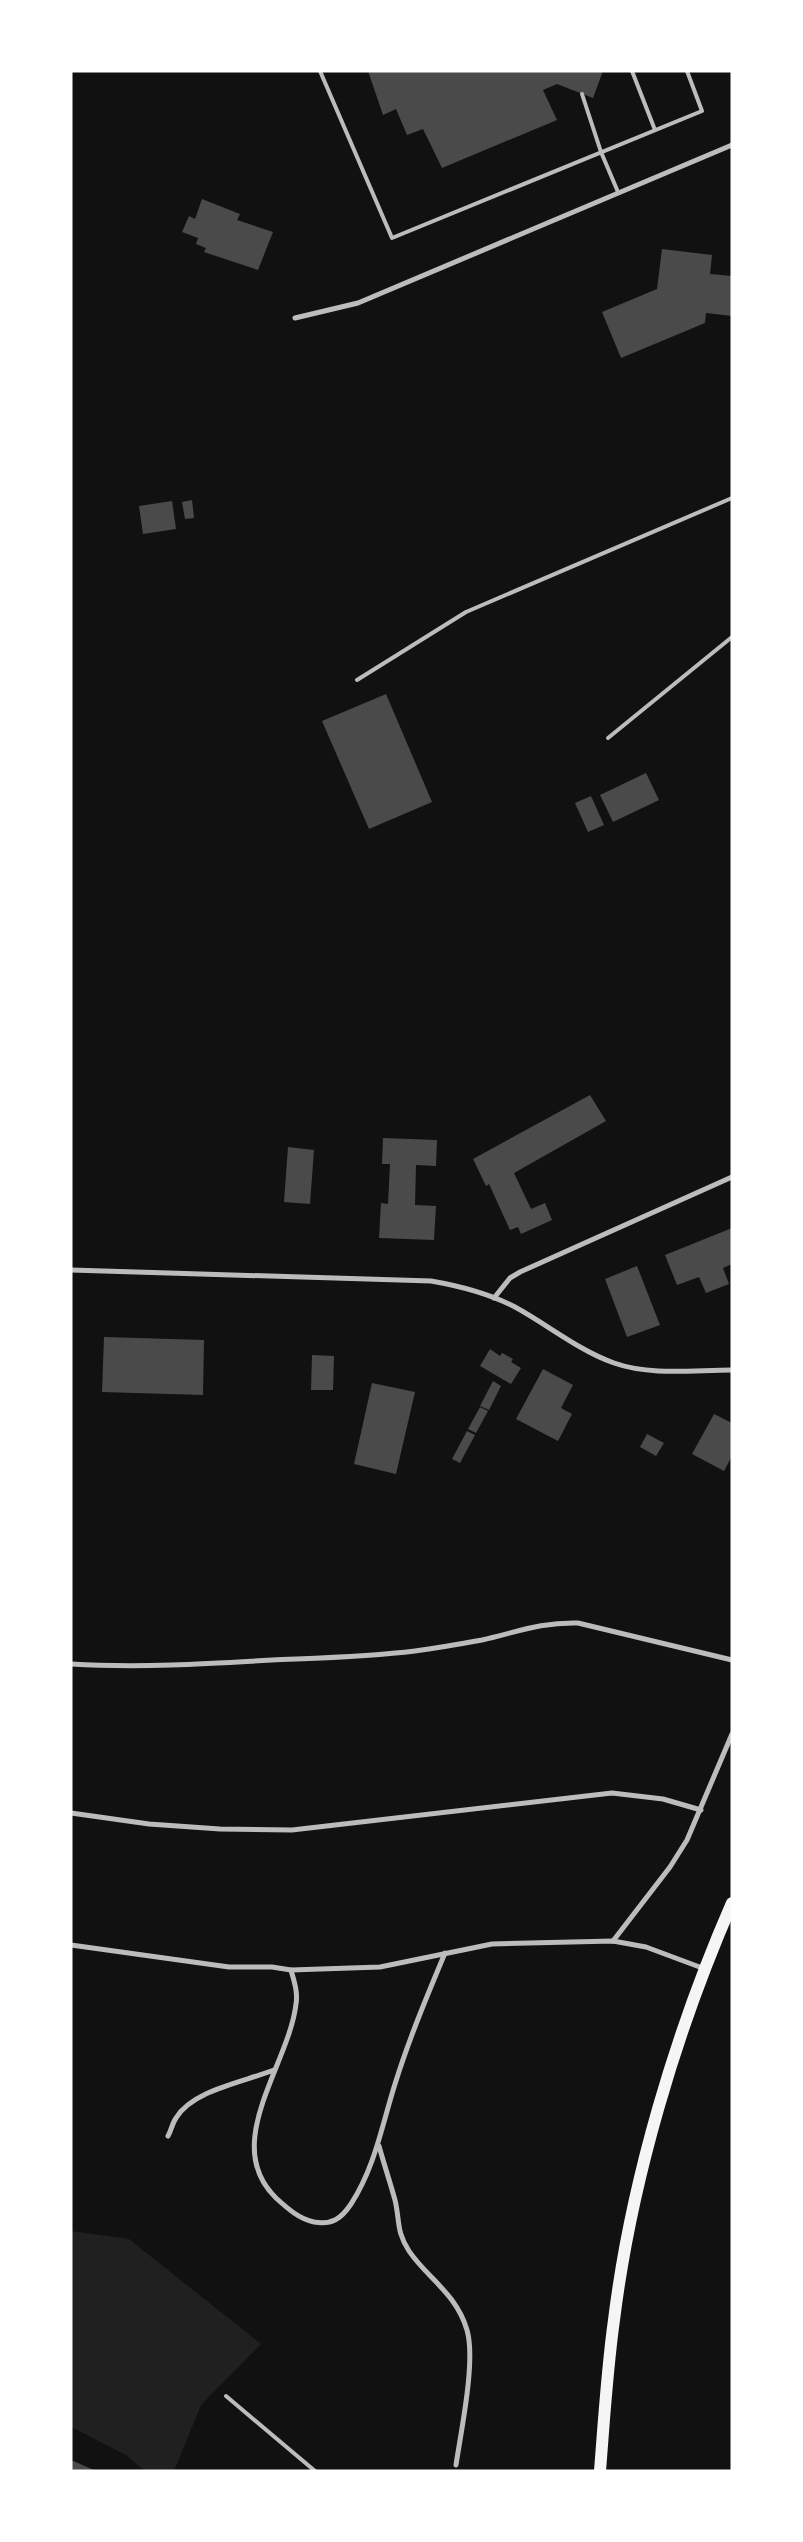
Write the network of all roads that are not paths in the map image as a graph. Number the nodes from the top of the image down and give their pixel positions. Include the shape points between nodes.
1 (320, 71) edge
2 (632, 71) edge
3 (687, 71) edge
4 (582, 94) dead end
5 (655, 130) junction
6 (732, 145) edge
7 (601, 152) junction
8 (618, 192) junction
9 (295, 318) dead end
10 (732, 498) edge
11 (732, 637) edge
12 (357, 680) dead end
13 (608, 738) dead end
14 (732, 1177) edge
15 (71, 1270) edge
16 (494, 1298) junction
17 (732, 1370) edge
18 (732, 1660) edge
19 (71, 1664) edge
20 (732, 1734) edge
21 (701, 1810) junction
22 (71, 1813) edge
23 (732, 1903) edge
24 (613, 1942) junction
25 (71, 1944) edge
26 (445, 1953) junction
27 (705, 1969) junction
28 (291, 1970) junction
29 (274, 2070) junction
30 (168, 2136) dead end
31 (379, 2145) junction
32 (226, 2396) dead end
33 (456, 2465) dead end
34 (315, 2471) edge
35 (600, 2471) edge

1 - 7 lane via 392,238
2 - 5 lane
3 - 5 lane via 702,110
4 - 7 lane
5 - 7 lane
6 - 8 street
7 - 8 lane
8 - 9 street via 358,303
10 - 12 lane via 466,612
11 - 13 lane
14 - 16 street via 520,1272 510,1278
15 - 16 street via 431,1281
16 - 17 street via 615,1363 645,1370
18 - 19 street via 578,1623 553,1622 482,1640 416,1651 242,1662
20 - 21 street
21 - 22 street via 647,1796 612,1793 292,1830 149,1824
21 - 24 street via 670,1867
23 - 27 main road
24 - 26 street via 520,1942
24 - 27 street via 646,1947
25 - 28 street via 229,1967
26 - 28 street via 380,1967
26 - 31 street via 395,2082
27 - 35 main road via 676,2053 634,2209 614,2318
28 - 29 street via 297,2003
29 - 30 street via 213,2090 191,2102 176,2118
29 - 31 street via 256,2128 253,2152 256,2172 268,2190 287,2208 307,2220 333,2223 351,2204
31 - 33 street via 395,2201 398,2230 409,2251 444,2288 467,2330 470,2356
32 - 34 lane

